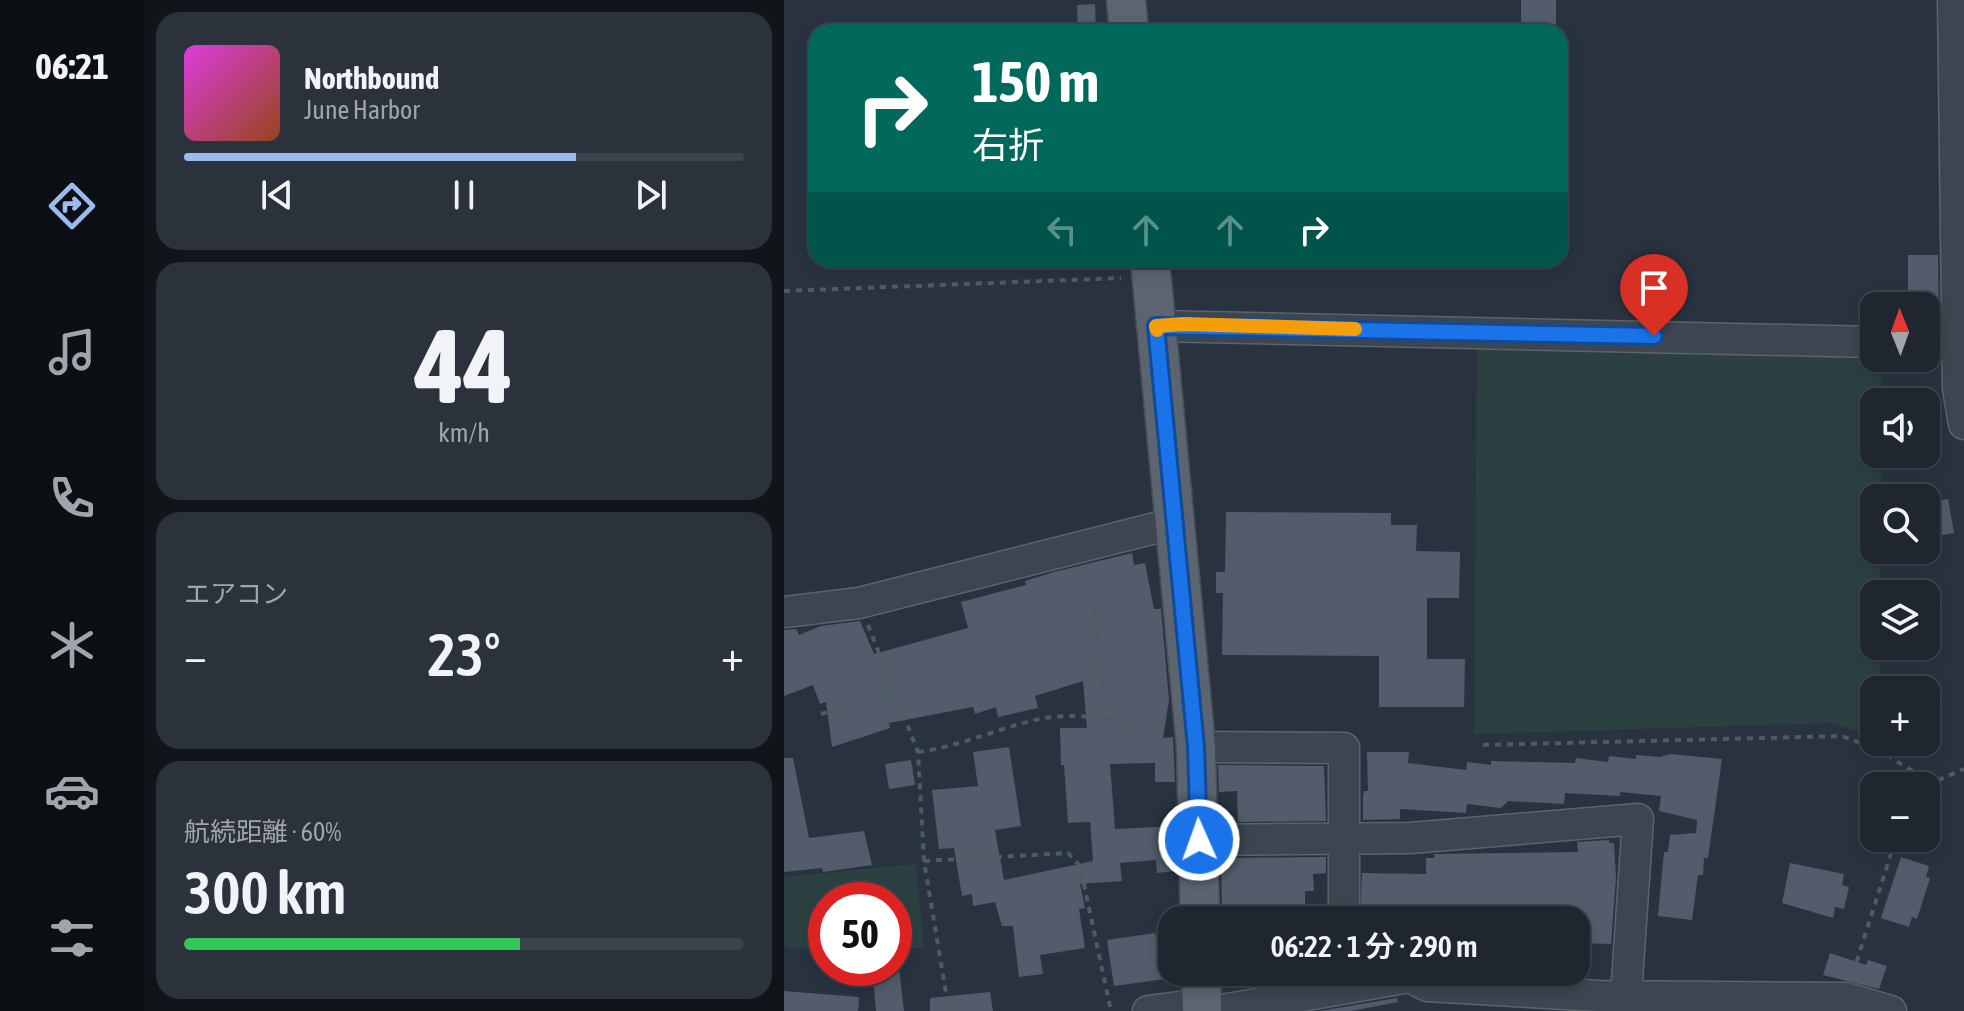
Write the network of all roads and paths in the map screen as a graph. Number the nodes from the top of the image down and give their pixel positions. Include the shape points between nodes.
1 (1126, 0) edge
2 (1953, 0) edge
3 (1128, 24) edge
4 (1150, 268) edge
5 (784, 291) edge
6 (1156, 326) junction
7 (1860, 342) edge
8 (1940, 345) edge
9 (1958, 347) junction
10 (1964, 424) edge
11 (1175, 523) junction
12 (859, 603) junction
13 (1094, 610) dead end
14 (784, 612) edge
15 (896, 693) junction
16 (821, 714) dead end
17 (1105, 718) junction
18 (1195, 737) junction
19 (1483, 745) dead end
20 (918, 752) junction
21 (1964, 769) edge
22 (1914, 772) edge
23 (1940, 779) edge
24 (1345, 839) junction
25 (1199, 840) junction
26 (1892, 852) edge
27 (924, 861) junction
28 (1344, 903) dead end
29 (1200, 906) edge
30 (1626, 995) junction
31 (1202, 997) edge
32 (1846, 998) junction
33 (949, 1011) edge
34 (1111, 1011) edge
35 (1148, 1011) edge
36 (1891, 1011) edge

1 - 3 main road
2 - 9 street
4 - 5 path
4 - 6 main road
6 - 7 street
6 - 11 main road
8 - 9 street
9 - 10 street
11 - 12 street
11 - 18 main road
12 - 14 street
12 - 15 path
13 - 17 path
15 - 16 path
15 - 20 path
17 - 18 path
17 - 20 path via 1045,718 954,747
18 - 24 street via 1344,748
18 - 25 main road
19 - 22 path via 1842,736 1879,750
20 - 27 path
21 - 23 path
24 - 25 street
24 - 28 street
24 - 30 street via 1638,819
25 - 29 main road
26 - 32 path
27 - 33 path
27 - 34 path via 1068,853 1080,866
30 - 31 street via 1427,986 1410,977 1216,1011
30 - 32 street
31 - 35 street via 1186,1006
32 - 36 street

